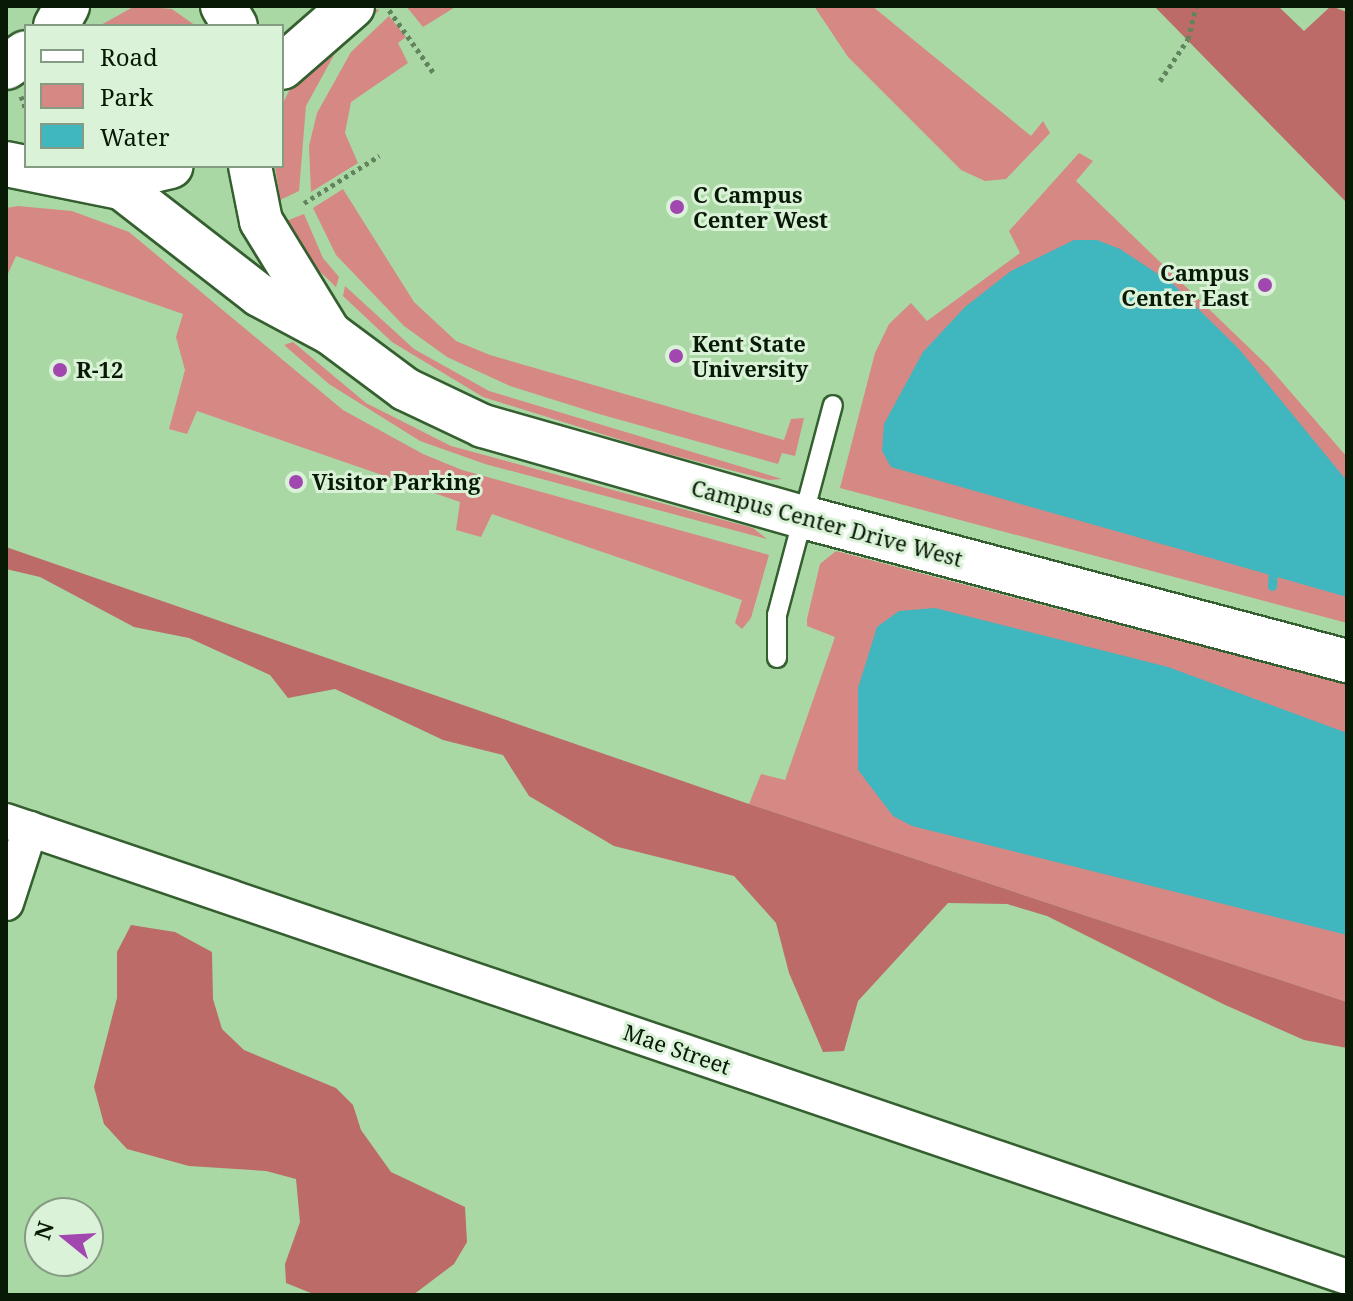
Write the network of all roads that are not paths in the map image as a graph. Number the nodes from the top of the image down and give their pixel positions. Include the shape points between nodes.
1 (67, 6) edge
2 (223, 6) edge
3 (370, 7) edge
4 (56, 24) edge
5 (234, 24) edge
6 (24, 54) edge
7 (284, 66) edge
8 (6, 67) edge
9 (54, 168) edge
10 (155, 168) edge
11 (250, 168) edge
12 (114, 173) edge
13 (330, 333) junction
14 (833, 405) dead end
15 (803, 517) junction
16 (777, 658) dead end
17 (1347, 661) edge
18 (18, 825) edge
19 (6, 903) edge
20 (1347, 1277) edge
21 (1347, 1285) edge
22 (1344, 1295) edge

1 - 4 main road
2 - 5 main road
3 - 7 main road
6 - 8 main road
9 - 12 main road
10 - 12 main road
11 - 13 street via 261,221
12 - 13 street via 259,295
13 - 15 street, Campus Center Drive West via 405,389 483,426
14 - 15 lane
15 - 16 lane via 777,615
15 - 17 street, Campus Center Drive West
18 - 19 street
18 - 20 street, Mae Street
21 - 22 street

